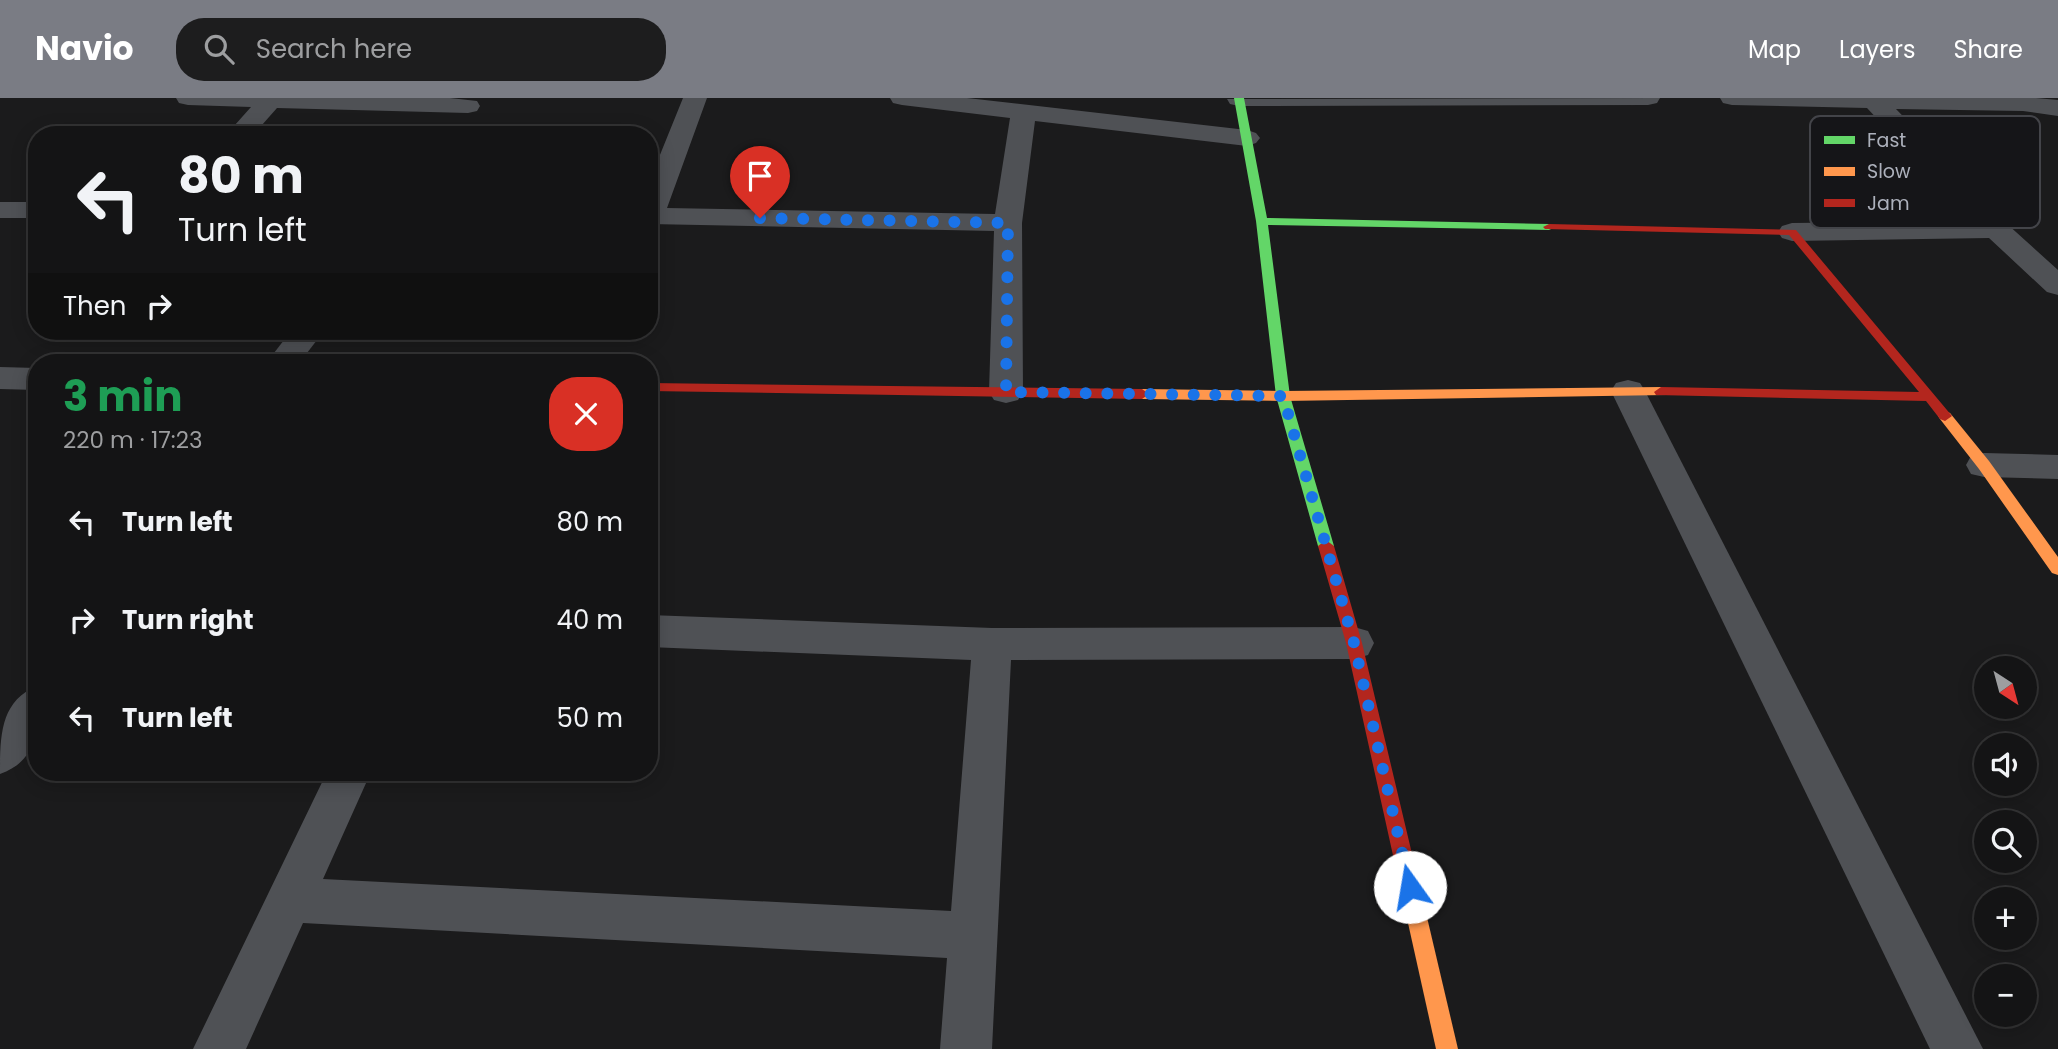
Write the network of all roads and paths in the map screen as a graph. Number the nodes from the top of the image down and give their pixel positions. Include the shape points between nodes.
1 (188, 98) edge
2 (695, 98) edge
3 (902, 98) edge
4 (1474, 98) edge
5 (1648, 98) edge
6 (1732, 98) edge
7 (272, 99) edge
8 (1239, 99) edge
9 (2020, 101) edge
10 (1875, 102) junction
11 (2058, 108) edge
12 (466, 110) edge
13 (1024, 112) junction
14 (1889, 116) edge
15 (247, 126) edge
16 (1247, 138) junction
17 (658, 195) edge
18 (28, 210) edge
19 (0, 211) edge
20 (658, 216) edge
21 (1262, 221) junction
22 (1008, 223) junction
23 (1996, 229) joint
24 (1792, 232) junction
25 (2058, 286) edge
26 (301, 340) edge
27 (289, 354) edge
28 (658, 387) edge
29 (1628, 391) junction
30 (1006, 392) junction
31 (1283, 396) junction
32 (1930, 397) junction
33 (1984, 465) junction
34 (2058, 467) edge
35 (2058, 569) edge
36 (658, 631) edge
37 (1354, 643) junction
38 (992, 644) junction
39 (28, 716) edge
40 (0, 755) edge
41 (345, 781) edge
42 (290, 900) junction
43 (973, 936) junction
44 (219, 1049) edge
45 (966, 1049) edge
46 (1447, 1049) edge
47 (1957, 1049) edge

1 - 7 street
2 - 17 street
3 - 13 street
4 - 5 street
4 - 8 street
6 - 10 street
7 - 12 street
7 - 15 street
8 - 16 street
9 - 10 street
9 - 11 street
10 - 14 street
13 - 16 street
13 - 22 street
16 - 21 street
18 - 19 street
20 - 22 street
21 - 24 street
21 - 31 street
22 - 30 street
23 - 24 street
23 - 25 street
24 - 32 street
26 - 27 street
28 - 30 street
29 - 31 street
29 - 32 street
29 - 47 street
30 - 31 street
31 - 37 street
32 - 33 street
33 - 34 street
33 - 35 street
36 - 38 street
37 - 38 street
37 - 46 street
38 - 43 street
39 - 40 street
41 - 42 street
42 - 43 street
42 - 44 street
43 - 45 street

